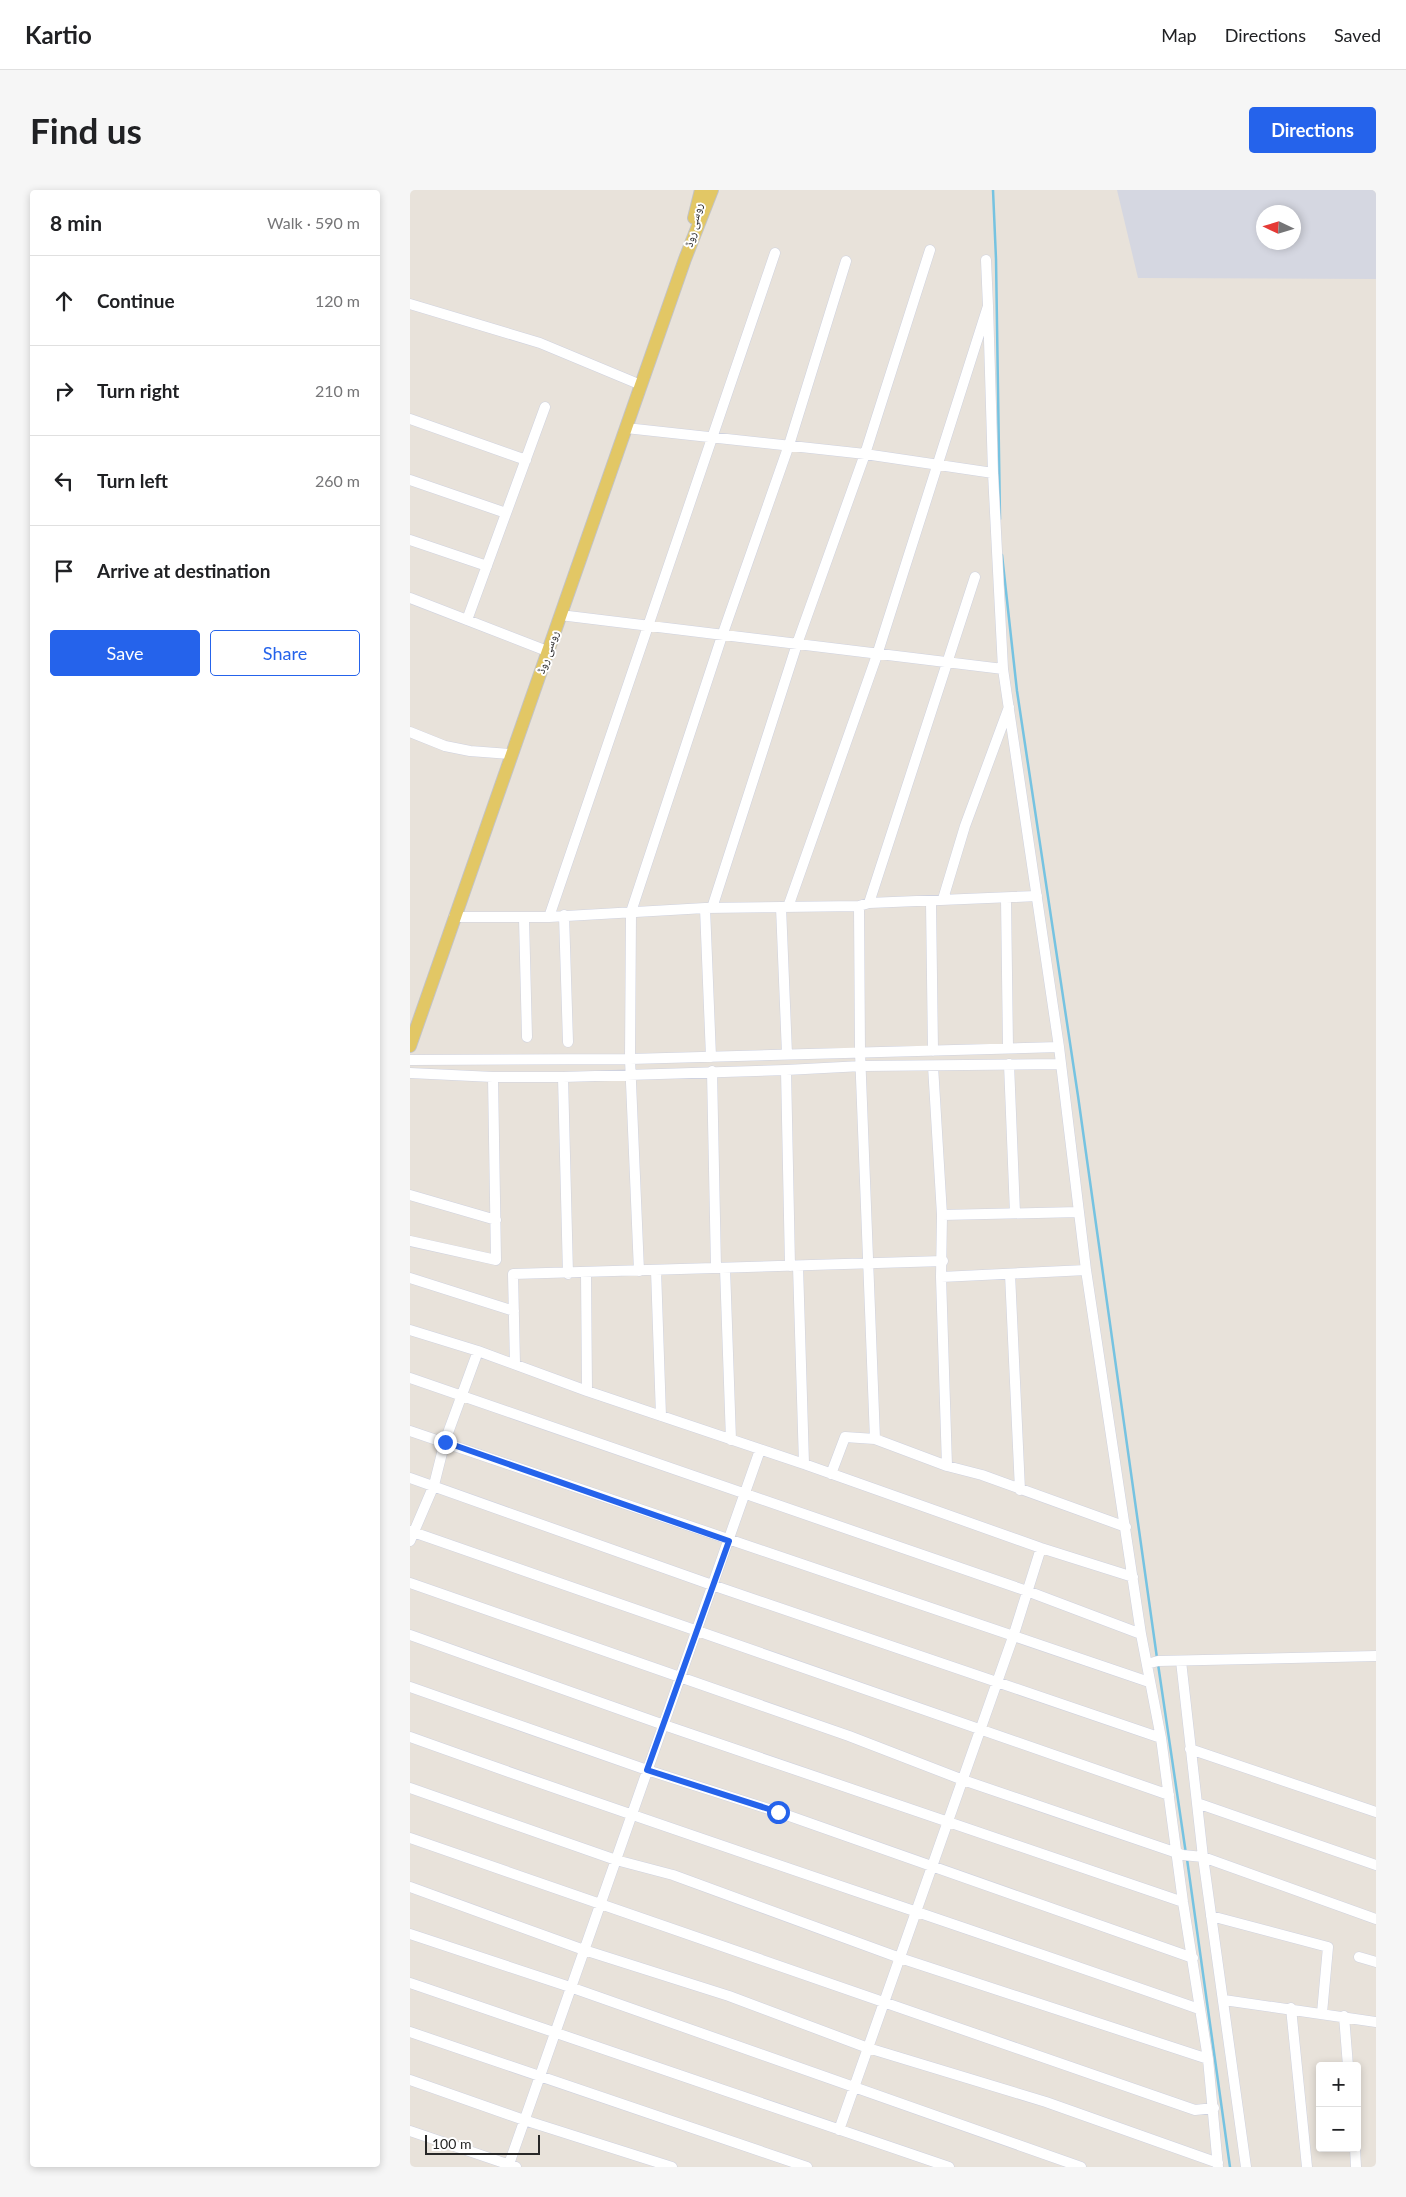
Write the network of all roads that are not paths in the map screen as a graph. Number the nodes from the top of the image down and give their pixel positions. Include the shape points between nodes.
1 (708, 192) edge
2 (930, 250) dead end
3 (775, 253) dead end
4 (986, 260) dead end
5 (846, 261) dead end
6 (410, 304) edge
7 (988, 306) junction
8 (641, 385) junction
9 (545, 407) dead end
10 (410, 419) edge
11 (626, 428) junction
12 (713, 436) junction
13 (789, 445) junction
14 (865, 454) junction
15 (526, 460) junction
16 (938, 463) junction
17 (993, 473) junction
18 (410, 480) edge
19 (506, 513) junction
20 (410, 540) edge
21 (487, 566) junction
22 (975, 577) dead end
23 (410, 598) edge
24 (560, 615) junction
25 (467, 620) junction
26 (648, 626) junction
27 (722, 636) junction
28 (797, 644) junction
29 (547, 651) junction
30 (877, 655) junction
31 (949, 662) junction
32 (1003, 669) junction
33 (1009, 706) junction
34 (410, 732) edge
35 (510, 754) junction
36 (1037, 896) junction
37 (1006, 898) junction
38 (943, 900) junction
39 (931, 902) junction
40 (869, 903) junction
41 (859, 906) junction
42 (785, 907) junction
43 (708, 908) junction
44 (631, 912) junction
45 (564, 916) junction
46 (454, 917) junction
47 (550, 917) junction
48 (524, 918) junction
49 (528, 1037) dead end
50 (568, 1042) dead end
51 (410, 1046) edge
52 (1059, 1047) junction
53 (1008, 1048) junction
54 (933, 1051) junction
55 (860, 1052) junction
56 (787, 1054) junction
57 (711, 1057) junction
58 (630, 1059) junction
59 (410, 1060) edge
60 (1009, 1064) junction
61 (1060, 1064) junction
62 (862, 1066) junction
63 (933, 1066) junction
64 (786, 1070) junction
65 (712, 1071) junction
66 (410, 1073) edge
67 (632, 1074) junction
68 (493, 1077) junction
69 (563, 1077) junction
70 (410, 1195) edge
71 (1079, 1212) junction
72 (1014, 1213) junction
73 (942, 1215) junction
74 (496, 1220) junction
75 (410, 1241) edge
76 (943, 1261) junction
77 (869, 1264) junction
78 (794, 1266) junction
79 (720, 1268) junction
80 (656, 1270) junction
81 (1086, 1270) junction
82 (639, 1271) junction
83 (586, 1272) junction
84 (568, 1274) junction
85 (1010, 1274) junction
86 (941, 1277) junction
87 (410, 1278) edge
88 (514, 1311) junction
89 (410, 1330) edge
90 (478, 1350) junction
91 (515, 1364) junction
92 (410, 1378) edge
93 (587, 1392) junction
94 (462, 1396) junction
95 (660, 1416) junction
96 (410, 1431) edge
97 (875, 1438) junction
98 (731, 1440) junction
99 (445, 1442) junction
100 (760, 1450) junction
101 (804, 1464) junction
102 (947, 1466) junction
103 (831, 1474) junction
104 (410, 1478) edge
105 (434, 1485) junction
106 (1020, 1490) junction
107 (746, 1493) junction
108 (1126, 1527) junction
109 (411, 1535) edge
110 (729, 1541) junction
111 (1041, 1548) junction
112 (1133, 1577) junction
113 (410, 1583) edge
114 (712, 1585) junction
115 (1027, 1591) junction
116 (696, 1632) junction
117 (1141, 1634) junction
118 (410, 1635) edge
119 (1013, 1637) junction
120 (1376, 1656) edge
121 (1178, 1661) junction
122 (1149, 1663) junction
123 (680, 1677) junction
124 (997, 1682) junction
125 (1149, 1682) junction
126 (410, 1687) edge
127 (664, 1725) junction
128 (981, 1729) junction
129 (410, 1737) edge
130 (1161, 1738) junction
131 (1190, 1749) junction
132 (647, 1770) junction
133 (963, 1780) junction
134 (410, 1788) edge
135 (1169, 1795) junction
136 (1197, 1804) junction
137 (1376, 1812) edge
138 (632, 1816) junction
139 (947, 1822) junction
140 (410, 1838) edge
141 (1183, 1854) junction
142 (1203, 1856) junction
143 (616, 1860) junction
144 (1376, 1865) edge
145 (932, 1867) junction
146 (410, 1887) edge
147 (1183, 1902) junction
148 (601, 1903) junction
149 (916, 1910) junction
150 (1211, 1916) junction
151 (1376, 1919) edge
152 (410, 1934) edge
153 (584, 1950) junction
154 (1359, 1957) dead end
155 (900, 1958) junction
156 (1193, 1958) junction
157 (1376, 1962) edge
158 (410, 1983) edge
159 (570, 1987) junction
160 (1224, 2000) junction
161 (884, 2002) junction
162 (1290, 2008) junction
163 (1200, 2009) junction
164 (1322, 2013) junction
165 (1344, 2016) junction
166 (1376, 2022) edge
167 (410, 2032) edge
168 (556, 2033) junction
169 (868, 2048) junction
170 (1208, 2059) junction
171 (1348, 2062) edge
172 (540, 2078) junction
173 (410, 2080) edge
174 (855, 2088) junction
175 (1214, 2108) junction
176 (524, 2120) junction
177 (839, 2130) junction
178 (410, 2131) edge
179 (1355, 2152) edge
180 (1218, 2165) edge
181 (511, 2166) edge
182 (672, 2167) edge
183 (806, 2167) edge
184 (949, 2167) edge
185 (1081, 2167) edge
186 (1246, 2167) edge
187 (1307, 2167) edge
188 (1356, 2167) edge

1 - 8 main road, روسی روڈ
2 - 14 street
3 - 12 street
4 - 7 street
5 - 13 street
6 - 8 street via 540,344
7 - 16 street
7 - 17 street
8 - 11 main road, روسی روڈ
9 - 15 street
10 - 15 street
11 - 12 street
11 - 24 main road, روسی روڈ
12 - 13 street
12 - 26 street
13 - 14 street
13 - 27 street
14 - 16 street
14 - 28 street
15 - 19 street
16 - 17 street
16 - 30 street
17 - 32 street
18 - 19 street
19 - 21 street
20 - 21 street
21 - 25 street
22 - 31 street
23 - 25 street
24 - 26 street
24 - 29 main road, روسی روڈ
25 - 29 street
26 - 27 street
26 - 47 street
27 - 28 street
27 - 44 street
28 - 30 street
28 - 43 street
29 - 35 main road, روسی روڈ
30 - 31 street
30 - 42 street
31 - 32 street
31 - 40 street
32 - 33 street
33 - 36 street
33 - 38 street via 965,826
34 - 35 street via 445,746
35 - 46 main road, روسی روڈ
36 - 37 street
36 - 52 street
37 - 38 street
37 - 53 street
38 - 39 street
39 - 40 street
39 - 54 street
40 - 41 street
41 - 42 street
41 - 55 street
42 - 43 street
42 - 56 street
43 - 44 street
43 - 57 street
44 - 45 street
44 - 58 street
45 - 47 street
45 - 50 street
46 - 48 street
46 - 51 main road, روسی روڈ
47 - 48 street
48 - 49 street
52 - 53 street
52 - 61 street
53 - 54 street
54 - 55 street
55 - 56 street
55 - 62 street
56 - 57 street
57 - 58 street
58 - 59 street
58 - 67 street
60 - 61 street
60 - 63 street
60 - 72 street
61 - 71 street
62 - 63 street
62 - 64 street
62 - 77 street
63 - 73 street
64 - 65 street
64 - 78 street
65 - 67 street
65 - 79 street
66 - 68 street
67 - 69 street
67 - 82 street
68 - 69 street
68 - 74 street
69 - 84 street
70 - 74 street
71 - 72 street
71 - 81 street
72 - 73 street
73 - 76 street
74 - 75 street via 496,1260
76 - 77 street
76 - 86 street
77 - 78 street
77 - 97 street
78 - 79 street
78 - 101 street
79 - 80 street
79 - 98 street
80 - 82 street
80 - 95 street
81 - 85 street
81 - 108 street
82 - 83 street
83 - 84 street
83 - 93 street
84 - 88 street via 513,1274
85 - 86 street
85 - 106 street
86 - 102 street
87 - 88 street
88 - 91 street
89 - 90 street
90 - 91 street
90 - 94 street
91 - 93 street
92 - 94 street
93 - 95 street
94 - 99 street
94 - 107 street
95 - 98 street
96 - 99 street
97 - 102 street
97 - 103 street via 845,1437
98 - 100 street
99 - 105 street
99 - 110 street
100 - 101 street
100 - 107 street
101 - 103 street
102 - 106 street
103 - 111 street
104 - 105 street
105 - 109 street
105 - 114 street
106 - 108 street
107 - 110 street
107 - 115 street
108 - 112 street
109 - 116 street
110 - 114 street
110 - 119 street
111 - 112 street
111 - 115 street
112 - 117 street
113 - 123 street
114 - 116 street
114 - 124 street
115 - 117 street
115 - 119 street
116 - 123 street
116 - 128 street
117 - 122 street
118 - 127 street
119 - 124 street
119 - 125 street
120 - 121 street
121 - 122 street
121 - 131 street
122 - 125 street
123 - 127 street
123 - 133 street
124 - 128 street
124 - 130 street
125 - 130 street
126 - 132 street
127 - 132 street
127 - 139 street
128 - 133 street
128 - 135 street
129 - 138 street
130 - 135 street
131 - 136 street
131 - 137 street
132 - 138 street
132 - 145 street
133 - 139 street
133 - 141 street
134 - 143 street
135 - 141 street
136 - 142 street
136 - 144 street
138 - 143 street
138 - 149 street
139 - 145 street
139 - 147 street
140 - 148 street
141 - 142 street
141 - 147 street
142 - 150 street
142 - 151 street
143 - 148 street
143 - 155 street via 672,1875
145 - 149 street
145 - 156 street
146 - 153 street
147 - 156 street
148 - 153 street
148 - 161 street
149 - 155 street
149 - 163 street
150 - 160 street
150 - 164 street via 1328,1947
152 - 159 street
153 - 159 street
153 - 169 street via 729,1996
154 - 157 street
155 - 161 street
155 - 170 street
156 - 163 street
158 - 168 street
159 - 168 street
159 - 174 street
160 - 162 street
160 - 186 street
161 - 169 street
161 - 175 street via 1195,2110
162 - 164 street
162 - 187 street
163 - 170 street
164 - 165 street
165 - 166 street
165 - 171 street
167 - 172 street
168 - 172 street
168 - 177 street
169 - 174 street
169 - 180 street via 1046,2102
170 - 175 street
172 - 176 street
172 - 183 street
173 - 176 street
174 - 177 street
174 - 185 street
175 - 180 street
176 - 181 street
176 - 182 street
177 - 184 street
178 - 181 street
179 - 188 street

